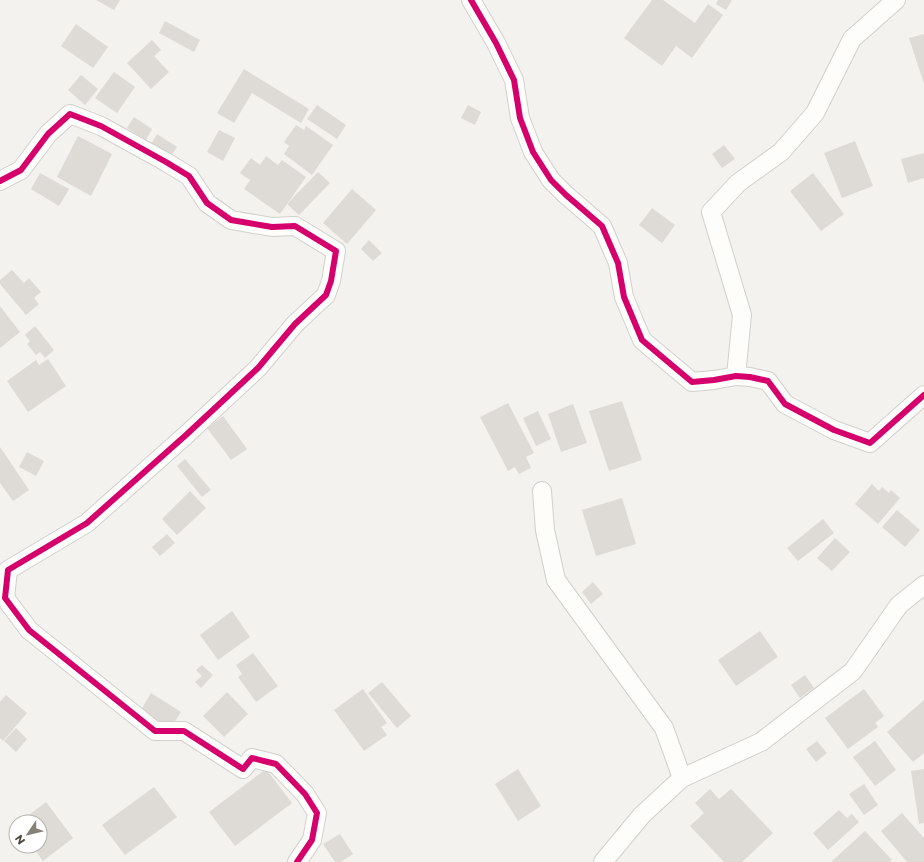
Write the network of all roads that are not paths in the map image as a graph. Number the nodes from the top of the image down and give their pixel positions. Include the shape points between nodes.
1 (471, 0) edge
2 (886, 3) edge
3 (0, 181) edge
4 (736, 376) junction
5 (924, 395) edge
6 (542, 491) dead end
7 (924, 585) edge
8 (2, 594) edge
9 (682, 778) junction
10 (297, 862) edge
11 (603, 862) edge

1 - 4 street via 514,80 520,118 533,152 551,180 602,226 618,263 624,297 642,340 692,382
2 - 4 street via 852,39 815,113 781,152 738,183 711,212 742,315
3 - 8 street via 21,170 48,134 70,114 101,126 189,176 207,203 231,220 272,227 295,226 336,252 326,295 295,324 258,368 87,523 8,570
4 - 5 street via 750,376 768,381 785,404 834,430 870,443
6 - 9 street via 546,530 556,580 664,728
7 - 9 street via 899,604 853,671 761,742
8 - 10 street via 29,630 155,731 184,730 243,769 252,758 276,764 305,794 317,814 312,840
9 - 11 street via 642,815

